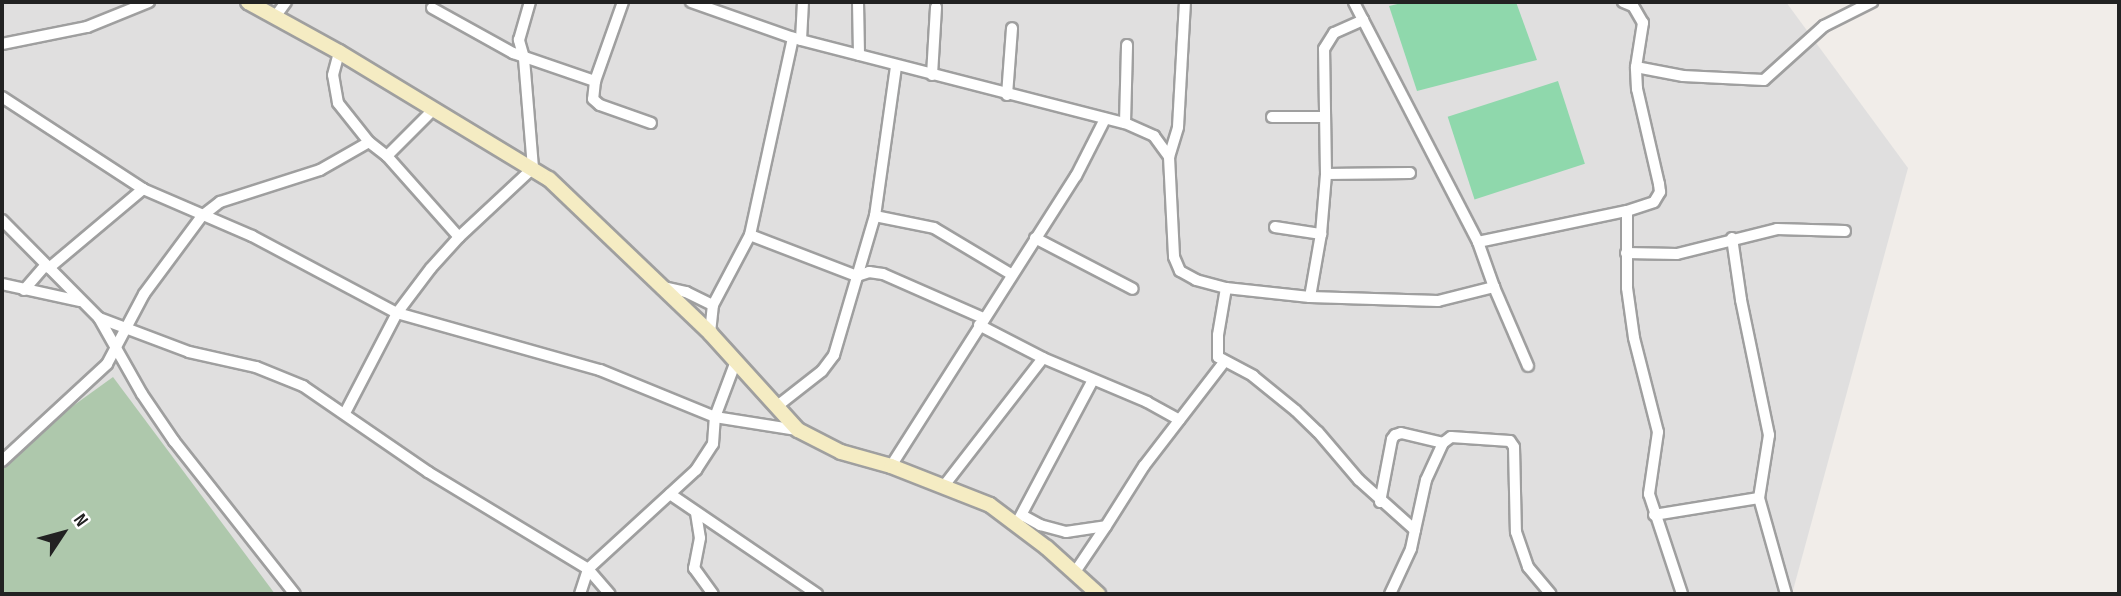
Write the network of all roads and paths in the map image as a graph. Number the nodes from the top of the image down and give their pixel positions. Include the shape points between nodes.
1 (149, 2) edge
2 (248, 2) edge
3 (286, 2) edge
4 (530, 2) edge
5 (623, 2) edge
6 (691, 2) edge
7 (803, 2) edge
8 (858, 2) edge
9 (1185, 2) edge
10 (1354, 2) edge
11 (1623, 2) edge
12 (1872, 2) edge
13 (936, 7) dead end
14 (432, 8) dead end
15 (275, 17) junction
16 (1363, 20) junction
17 (1012, 28) dead end
18 (797, 39) junction
19 (2, 44) edge
20 (1127, 45) dead end
21 (339, 52) junction
22 (859, 55) junction
23 (524, 58) junction
24 (1636, 66) junction
25 (896, 67) junction
26 (932, 75) junction
27 (595, 81) junction
28 (1007, 95) junction
29 (2, 97) edge
30 (433, 110) junction
31 (1272, 117) dead end
32 (1325, 117) junction
33 (1105, 119) junction
34 (652, 123) dead end
35 (1125, 123) junction
36 (369, 142) junction
37 (387, 156) junction
38 (1169, 157) junction
39 (533, 168) junction
40 (1410, 173) dead end
41 (1326, 174) junction
42 (144, 189) junction
43 (1627, 211) junction
44 (202, 216) junction
45 (875, 216) junction
46 (2, 220) edge
47 (1275, 228) dead end
48 (1845, 230) dead end
49 (1321, 234) junction
50 (750, 235) junction
51 (459, 236) junction
52 (1035, 238) junction
53 (1732, 238) junction
54 (1478, 242) junction
55 (1626, 253) junction
56 (47, 266) junction
57 (1011, 274) junction
58 (858, 276) junction
59 (2, 284) edge
60 (663, 287) junction
61 (1494, 287) junction
62 (1226, 288) junction
63 (1133, 289) dead end
64 (24, 290) junction
65 (1310, 297) junction
66 (81, 301) junction
67 (713, 305) junction
68 (397, 313) junction
69 (99, 318) junction
70 (981, 321) junction
71 (128, 326) junction
72 (710, 333) junction
73 (117, 350) junction
74 (1043, 358) junction
75 (736, 361) junction
76 (1224, 362) junction
77 (1528, 366) dead end
78 (1093, 380) junction
79 (776, 407) junction
80 (345, 413) junction
81 (715, 417) junction
82 (1180, 420) junction
83 (798, 430) junction
84 (1443, 443) junction
85 (2, 461) edge
86 (891, 466) junction
87 (943, 487) junction
88 (670, 494) junction
89 (1759, 498) junction
90 (1380, 502) junction
91 (696, 513) junction
92 (1654, 515) junction
93 (1019, 519) junction
94 (1106, 526) junction
95 (1415, 530) junction
96 (588, 569) junction
97 (1075, 572) junction
98 (819, 593) edge
99 (295, 594) edge
100 (580, 594) edge
101 (610, 594) edge
102 (713, 594) edge
103 (1098, 594) edge
104 (1390, 594) edge
105 (1551, 594) edge
106 (1682, 594) edge
107 (1786, 594) edge

1 - 19 street via 88,27
2 - 15 street
3 - 15 street
4 - 23 street via 519,40
5 - 27 street
6 - 18 street
7 - 18 street
8 - 22 street
9 - 38 street via 1178,127
10 - 16 street
11 - 24 street via 1633,6 1643,23
12 - 24 street via 1824,26 1764,80 1683,76
13 - 26 street
14 - 23 street
15 - 21 street
16 - 32 street via 1334,33 1324,50
16 - 54 street
17 - 28 street
18 - 22 street
18 - 50 street
20 - 35 street
21 - 30 street
21 - 36 street via 333,75 335,95 349,121
22 - 25 street
23 - 27 street
23 - 39 street
24 - 43 street via 1642,118 1660,192 1654,202
25 - 26 street
25 - 45 street
26 - 28 street
27 - 34 street via 596,102
28 - 33 street
29 - 42 street
30 - 37 street
30 - 39 street
31 - 32 street
32 - 41 street
33 - 35 street
33 - 52 street via 1076,176
35 - 38 street via 1159,139
36 - 37 street
36 - 44 street via 320,170 220,202
37 - 51 street
38 - 62 street via 1176,265 1187,276
39 - 51 street
39 - 60 street
40 - 41 street
41 - 49 street
42 - 44 street
42 - 56 street
43 - 54 street
43 - 55 street
44 - 68 street via 252,236
44 - 71 street via 144,294
45 - 57 street via 934,229
45 - 58 street
46 - 56 street
47 - 49 street
48 - 53 street via 1777,229
49 - 65 street
50 - 58 street
50 - 67 street
51 - 68 street
52 - 57 street
52 - 63 street
53 - 55 street via 1677,254
53 - 89 street via 1769,435
54 - 61 street
55 - 92 street via 1634,338 1658,432 1649,494
56 - 64 street
56 - 66 street
57 - 70 street
58 - 70 street via 883,274
58 - 79 street via 833,358
59 - 64 street
60 - 67 street
60 - 72 street
61 - 65 street via 1438,301
61 - 77 street
62 - 65 street
62 - 76 street via 1216,354
64 - 66 street
66 - 69 street
67 - 72 street
68 - 80 street
68 - 81 street via 600,370
69 - 71 street
69 - 73 street
70 - 74 street
70 - 86 street
71 - 73 street
71 - 80 street via 189,352 280,375
72 - 75 street
73 - 85 street via 79,394
73 - 99 street via 174,442
74 - 78 street
74 - 87 street
75 - 79 street
75 - 81 street
76 - 82 street
76 - 90 street via 1253,376 1296,411
78 - 82 street
78 - 93 street
79 - 83 street
80 - 96 street via 428,472
81 - 83 street
81 - 88 street via 715,439 705,460
82 - 94 street
83 - 86 street via 841,452
84 - 90 street via 1395,435
84 - 95 street via 1426,480
84 - 105 street via 1451,438 1512,443 1516,532 1528,567
86 - 87 street
87 - 93 street
88 - 91 street
88 - 96 street
89 - 92 street
89 - 107 street
90 - 95 street
91 - 98 street
91 - 102 street via 700,531 694,568
92 - 106 street
93 - 94 street via 1066,532
93 - 97 street
94 - 97 street
95 - 104 street
96 - 100 street
96 - 101 street
97 - 103 street

